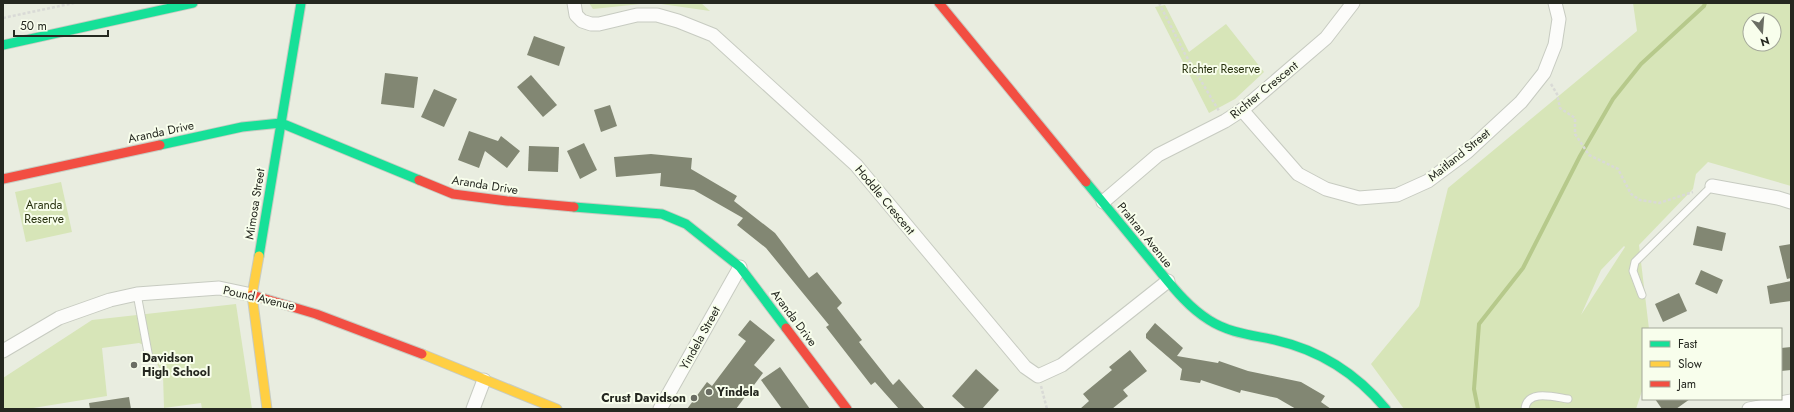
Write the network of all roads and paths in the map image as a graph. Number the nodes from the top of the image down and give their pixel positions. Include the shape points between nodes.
1 (74, 3) edge
2 (193, 3) edge
3 (301, 3) edge
4 (574, 3) edge
5 (939, 3) edge
6 (1159, 3) edge
7 (1353, 3) edge
8 (1555, 3) edge
9 (3, 18) edge
10 (3, 45) edge
11 (1544, 73) junction
12 (1242, 110) junction
13 (1225, 121) junction
14 (281, 123) junction
15 (3, 179) edge
16 (1712, 186) junction
17 (1102, 202) junction
18 (1791, 202) edge
19 (740, 267) junction
20 (1168, 281) junction
21 (137, 294) junction
22 (252, 295) junction
23 (1642, 295) dead end
24 (3, 351) edge
25 (149, 358) dead end
26 (1038, 376) junction
27 (484, 380) junction
28 (1568, 399) dead end
29 (1791, 401) edge
30 (267, 409) edge
31 (473, 409) edge
32 (557, 409) edge
33 (660, 409) edge
34 (847, 409) edge
35 (1047, 409) edge
36 (1386, 409) edge
37 (1525, 409) edge
38 (1749, 409) edge

1 - 9 path
2 - 10 street
3 - 14 street, Mimosa Street
4 - 26 street, Hoddle Crescent via 576,15 582,21 591,24 637,15 657,15 713,35 856,166 1025,367
5 - 17 street, Prahran Avenue
6 - 13 path via 1185,54
7 - 12 street, Richter Crescent via 1326,38
8 - 11 street, Maitland Street via 1559,19 1555,45
11 - 12 street, Maitland Street via 1521,102 1467,152 1428,181 1397,195 1359,198 1326,189 1298,174
11 - 16 path via 1557,94 1560,108 1575,118 1574,134 1589,155 1618,169 1631,194 1640,200 1659,203
12 - 13 street, Richter Crescent
13 - 17 street, Richter Crescent via 1158,156
14 - 15 street, Aranda Drive via 242,127
14 - 19 street, Aranda Drive via 453,194 662,214 686,224
14 - 22 street, Mimosa Street
16 - 18 street
16 - 23 lane via 1635,262 1633,271
17 - 20 street, Prahran Avenue
19 - 33 street, Yindela Street
19 - 34 street, Aranda Drive
20 - 26 street via 1062,365
20 - 36 street, Prahran Avenue via 1205,318 1230,331 1285,342 1335,364 1359,382
21 - 22 street, Pound Avenue via 219,288
21 - 24 street, Pound Avenue via 110,300 58,318
21 - 25 lane
22 - 27 street, Pound Avenue via 284,302 424,354
22 - 30 street, Mimosa Street
26 - 35 path
27 - 31 street
27 - 32 street, Pound Avenue
28 - 37 lane via 1538,396 1530,398 1525,404
29 - 38 street

